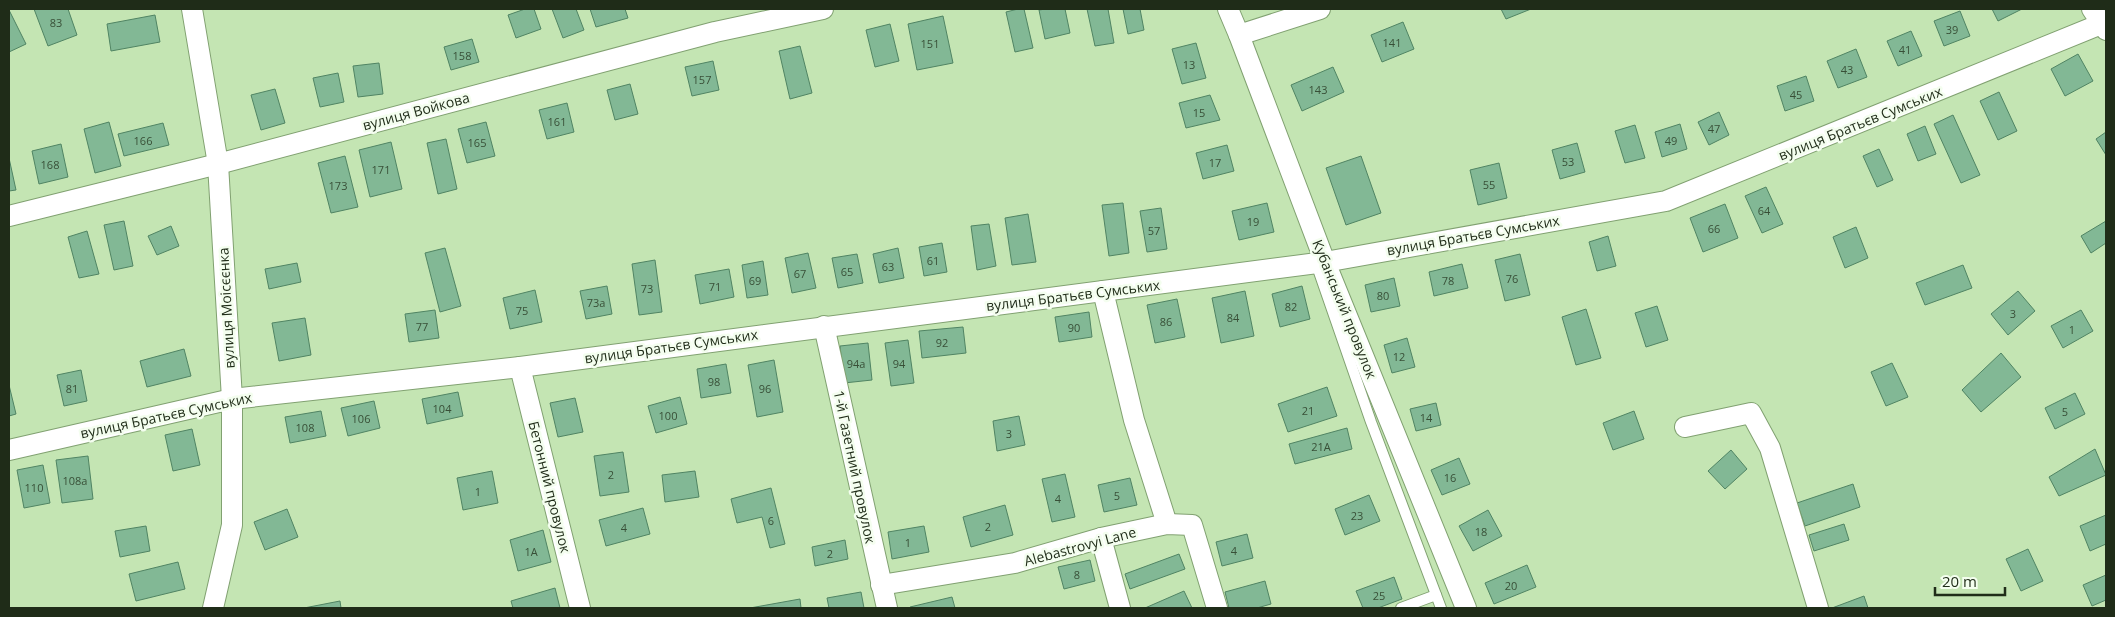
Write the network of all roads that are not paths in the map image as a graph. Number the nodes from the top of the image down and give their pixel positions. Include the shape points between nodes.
1 (192, 9) edge
2 (823, 9) edge
3 (1228, 9) edge
4 (1320, 9) edge
5 (2102, 21) edge
6 (1239, 35) junction
7 (218, 164) junction
8 (9, 216) edge
9 (1320, 262) junction
10 (1103, 291) junction
11 (824, 326) junction
12 (520, 366) junction
13 (232, 399) junction
14 (1685, 427) dead end
15 (9, 450) edge
16 (1167, 524) junction
17 (1101, 538) junction
18 (881, 585) junction
19 (1436, 594) junction
20 (213, 608) edge
21 (580, 608) edge
22 (887, 608) edge
23 (1120, 608) edge
24 (1217, 608) edge
25 (1401, 608) edge
26 (1441, 608) edge
27 (1466, 608) edge
28 (1818, 608) edge

1 - 7 street, вулиця Моісєєнка
2 - 7 street, вулиця Войкова via 715,32
3 - 6 street, Кубанський провулок
4 - 6 street
5 - 9 street, вулиця Братьєв Сумських via 1666,201
6 - 9 street, Кубанський провулок
7 - 8 street, вулиця Войкова
7 - 13 street, вулиця Моісєєнка
9 - 10 street, вулиця Братьєв Сумських
9 - 19 lane via 1371,422
9 - 27 street, Кубанський провулок
10 - 11 street, вулиця Братьєв Сумських
10 - 16 street via 1134,420
11 - 12 street, вулиця Братьєв Сумських
11 - 18 street, 1-й Газетний провулок
12 - 13 street, вулиця Братьєв Сумських
12 - 21 street, Бетонний провулок
13 - 15 street, вулиця Братьєв Сумських
13 - 20 street, вулиця Моісєєнка via 232,525
14 - 28 street via 1752,412 1770,448
16 - 17 street, Alebastrovyi Lane
16 - 24 street, Alebastrovyi Lane via 1192,525
17 - 18 street, Alebastrovyi Lane via 1015,563
17 - 23 street
18 - 22 street, 1-й Газетний провулок
19 - 25 lane
19 - 26 lane

